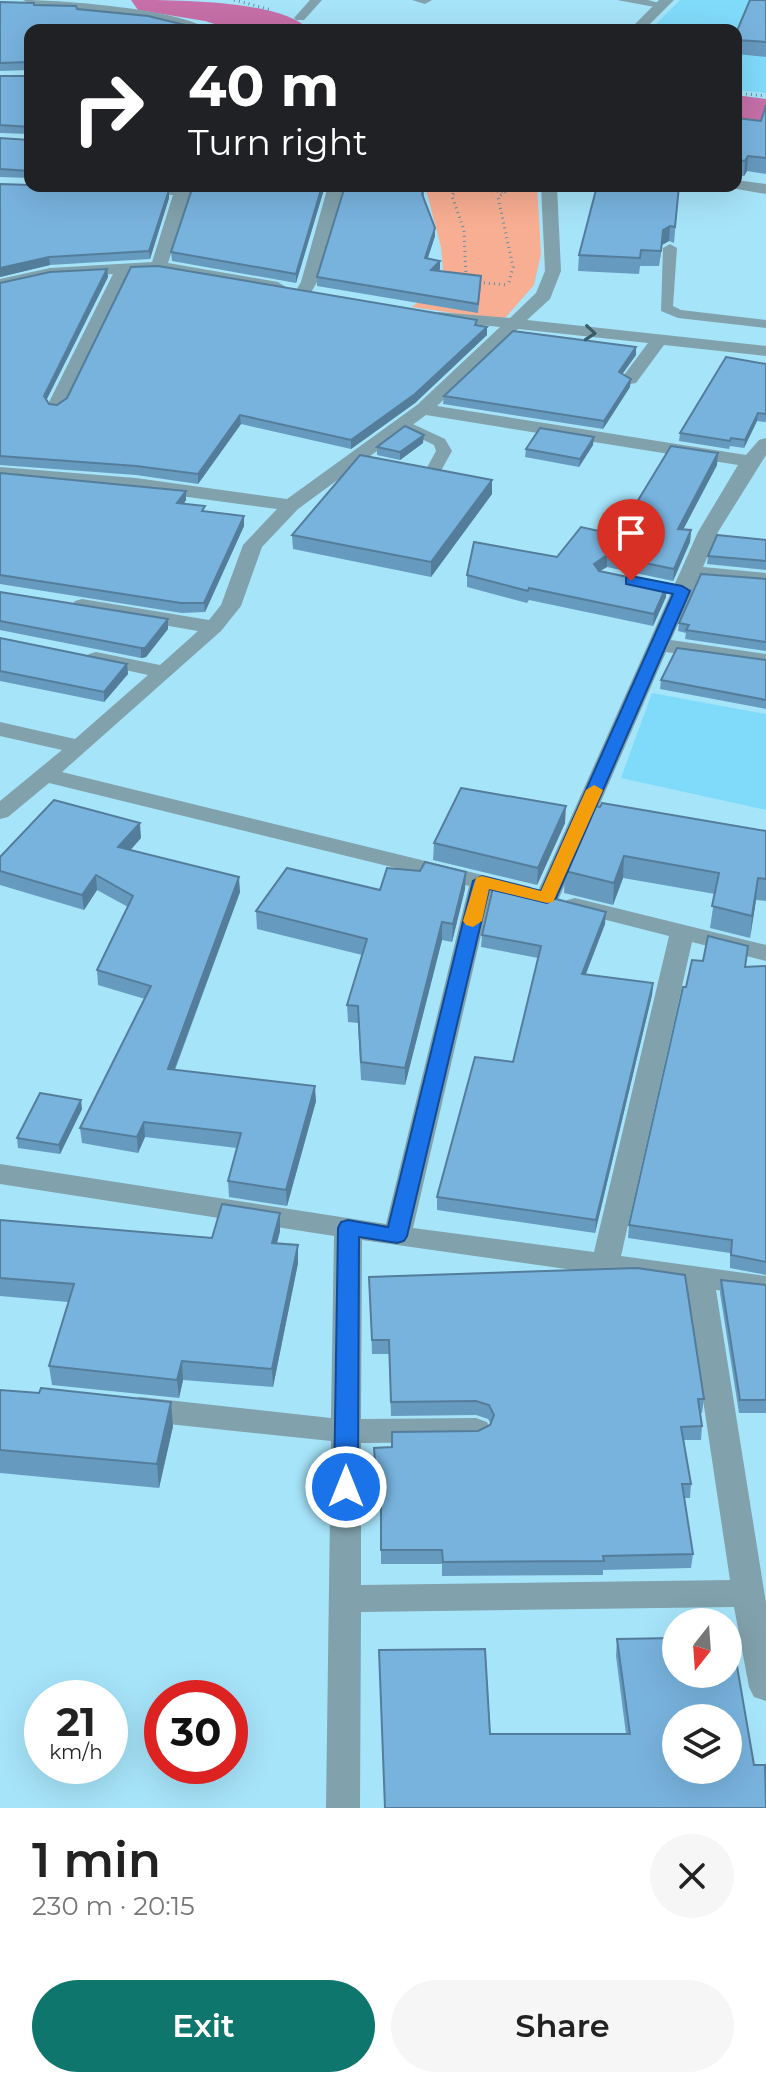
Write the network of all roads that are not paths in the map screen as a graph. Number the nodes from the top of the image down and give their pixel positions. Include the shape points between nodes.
1 (30, 0) edge
2 (316, 0) edge
3 (419, 0) edge
4 (425, 0) edge
5 (623, 0) edge
6 (663, 2) edge
7 (150, 16) junction
8 (300, 18) dead end
9 (144, 24) edge
10 (178, 24) edge
11 (642, 24) edge
12 (742, 186) edge
13 (766, 189) edge
14 (183, 192) edge
15 (334, 192) edge
16 (549, 192) edge
17 (670, 248) edge
18 (159, 266) junction
19 (124, 268) junction
20 (0, 284) edge
21 (425, 313) edge
22 (766, 324) edge
23 (513, 325) junction
24 (660, 339) junction
25 (766, 351) edge
26 (630, 379) edge
27 (56, 406) edge
28 (423, 409) junction
29 (402, 424) junction
30 (766, 444) edge
31 (750, 461) junction
32 (0, 473) edge
33 (432, 473) edge
34 (291, 505) junction
35 (766, 579) edge
36 (680, 583) junction
37 (61, 602) edge
38 (214, 627) junction
39 (660, 645) junction
40 (75, 653) edge
41 (766, 660) edge
42 (164, 672) junction
43 (0, 729) edge
44 (79, 747) junction
45 (46, 775) junction
46 (0, 812) edge
47 (482, 881) junction
48 (547, 898) junction
49 (682, 934) junction
50 (766, 953) edge
51 (0, 1174) edge
52 (348, 1228) junction
53 (397, 1236) junction
54 (606, 1262) junction
55 (699, 1275) junction
56 (766, 1286) edge
57 (110, 1405) edge
58 (476, 1430) edge
59 (346, 1431) junction
60 (748, 1593) junction
61 (345, 1599) junction
62 (766, 1687) edge
63 (343, 1808) edge

1 - 7 street
2 - 8 lane
3 - 4 street
5 - 6 lane
6 - 11 street
7 - 9 street
7 - 10 street
12 - 13 street
14 - 18 street
15 - 18 street via 310,293
16 - 23 street via 551,280 544,295
17 - 22 lane via 666,308 678,314
18 - 19 street
19 - 20 street via 50,273
19 - 27 street
21 - 23 street
23 -> 24 street
23 - 28 street
24 - 25 street
24 - 26 street
28 - 29 street
28 - 31 street
29 - 33 lane via 440,442 444,451
29 - 34 street
30 - 31 street
31 - 36 street
32 - 34 street
34 - 38 street via 253,545 231,606
35 - 36 street
36 - 39 street
37 - 38 street
38 - 42 street
39 - 41 street
39 - 48 street
40 - 42 street
42 - 44 street
43 - 44 street
44 - 45 street
45 - 46 street
45 - 47 street
47 - 48 street
47 - 53 street
48 - 49 street
49 - 50 street
49 - 54 street
51 - 52 street
52 - 53 street
52 - 59 street
53 - 54 street
54 - 55 street
55 - 56 street
55 - 60 street
57 - 59 street
58 - 59 street
59 - 61 street
60 - 61 street
60 - 62 street
61 - 63 street

